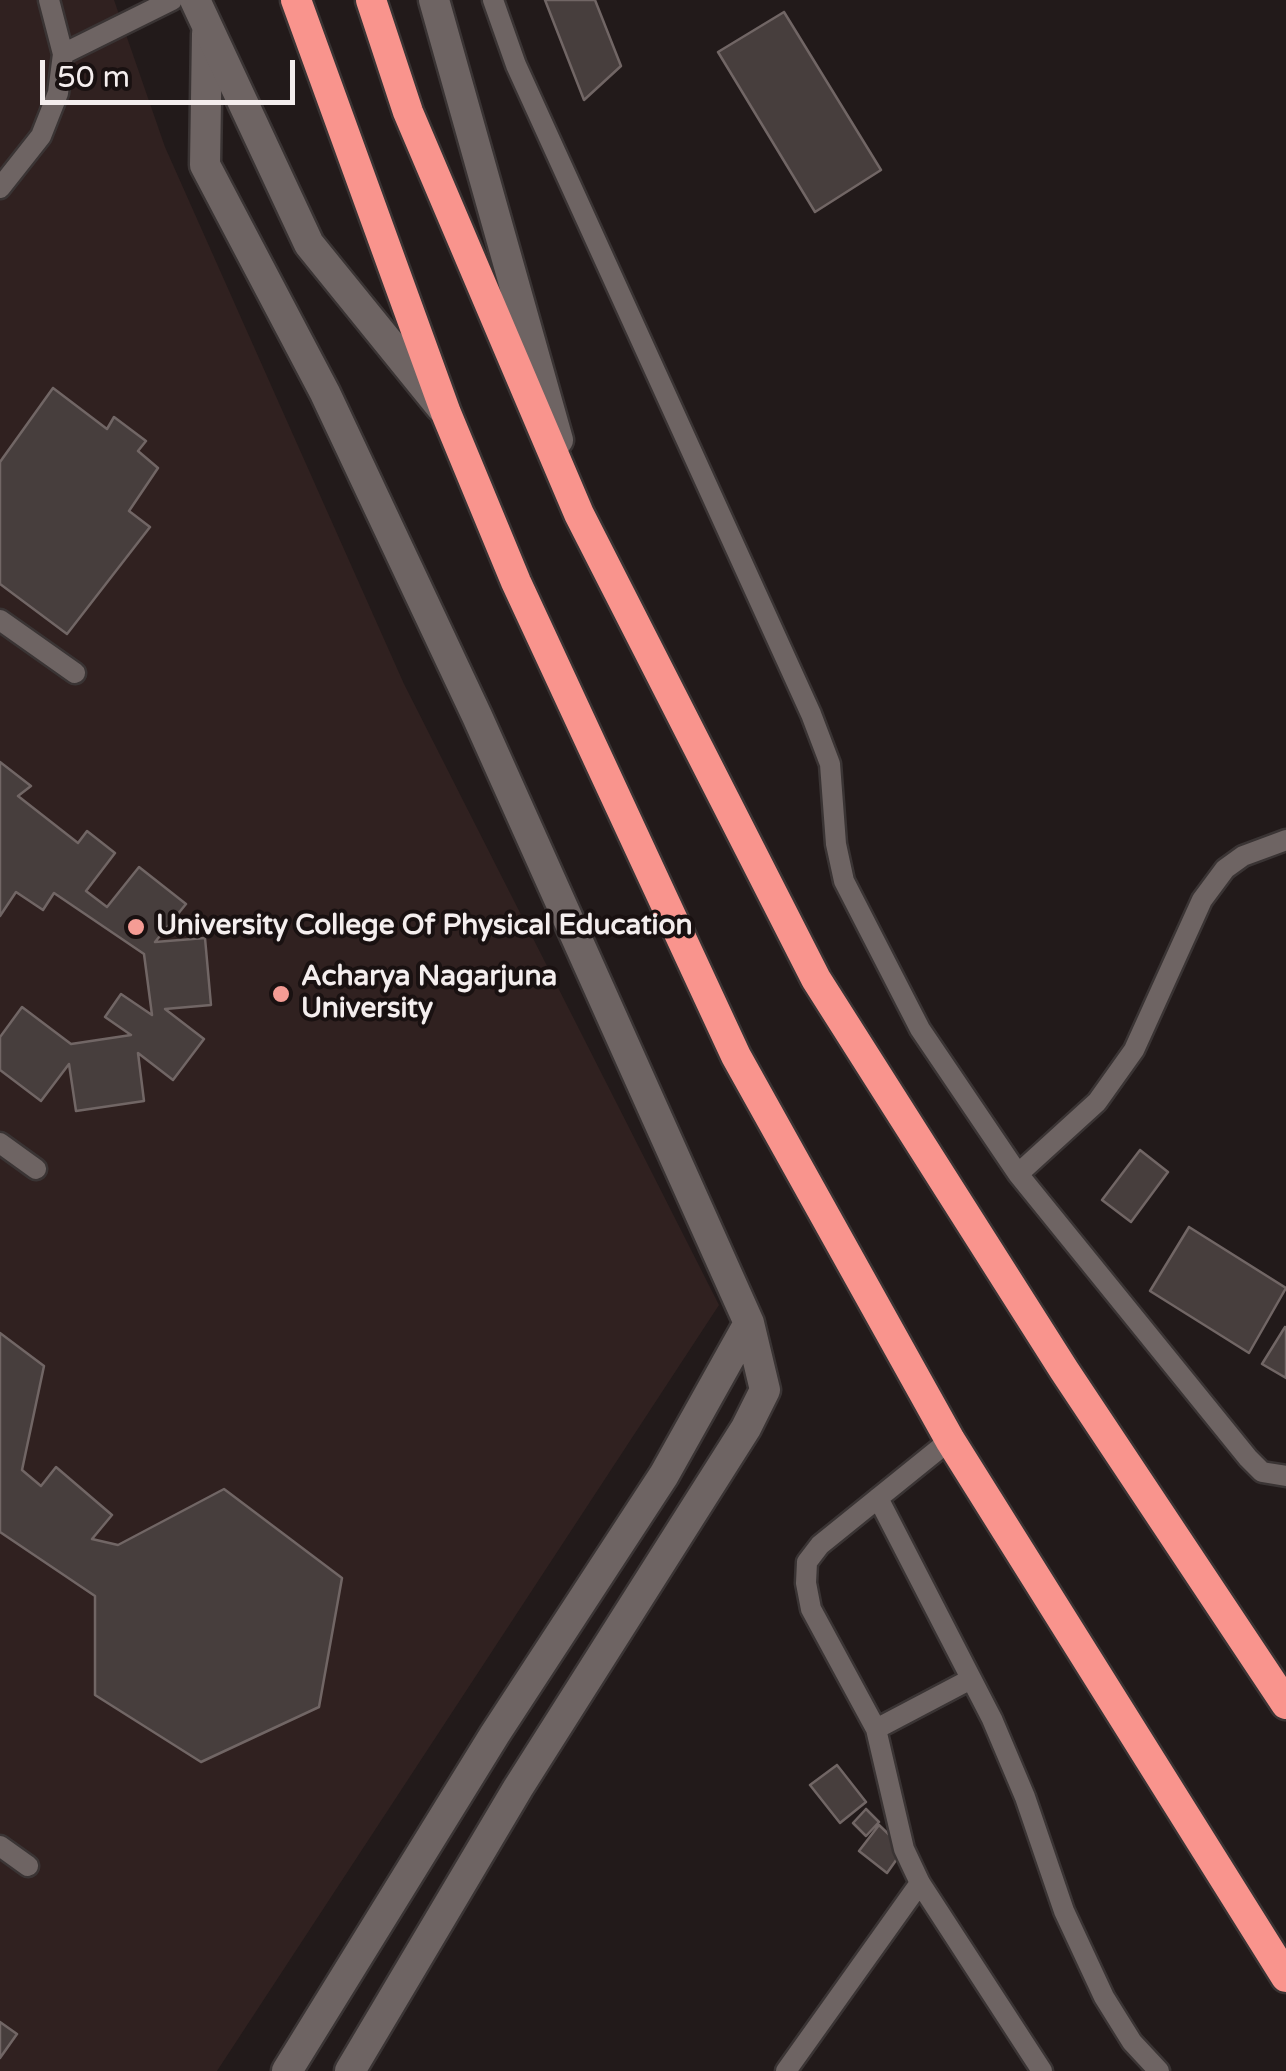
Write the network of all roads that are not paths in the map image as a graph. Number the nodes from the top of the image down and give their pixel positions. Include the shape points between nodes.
1 (49, 0) edge
2 (172, 0) edge
3 (195, 0) edge
4 (296, 0) edge
5 (370, 0) edge
6 (434, 0) edge
7 (493, 0) edge
8 (208, 34) junction
9 (63, 54) junction
10 (0, 188) edge
11 (446, 413) junction
12 (579, 514) junction
13 (0, 620) edge
14 (75, 673) dead end
15 (1286, 840) edge
16 (0, 1143) edge
17 (36, 1169) dead end
18 (1018, 1174) junction
19 (749, 1323) junction
20 (950, 1440) junction
21 (1286, 1476) edge
22 (878, 1498) junction
23 (972, 1679) junction
24 (1286, 1704) edge
25 (876, 1729) junction
26 (0, 1846) edge
27 (28, 1866) dead end
28 (920, 1883) junction
29 (1286, 1977) edge
30 (287, 2071) edge
31 (350, 2071) edge
32 (786, 2071) edge
33 (1042, 2071) edge
34 (1159, 2071) edge

1 - 9 lane
2 - 9 lane
3 - 8 street
4 - 11 highway
5 - 12 highway via 408,112
6 - 12 street
7 - 18 lane via 516,65 811,714 830,764 844,881 920,1028
8 - 11 street via 310,244
8 - 19 street via 205,165 325,393 469,698
9 - 10 lane via 58,93 41,136
11 - 20 highway via 516,582 736,1056
12 - 24 highway via 816,979
13 - 14 lane
15 - 18 lane via 1225,869 1202,900 1134,1050 1097,1102
16 - 17 lane
18 - 21 lane via 1248,1458 1262,1472
19 - 30 street via 664,1475
19 - 31 street via 765,1390 746,1428 614,1631
20 - 22 lane
20 - 29 highway
22 - 23 lane
22 - 25 lane via 820,1545 807,1562 806,1583 811,1609
23 - 25 lane
23 - 34 lane via 1104,1997
25 - 28 lane via 904,1849
26 - 27 lane
28 - 32 lane
28 - 33 lane

